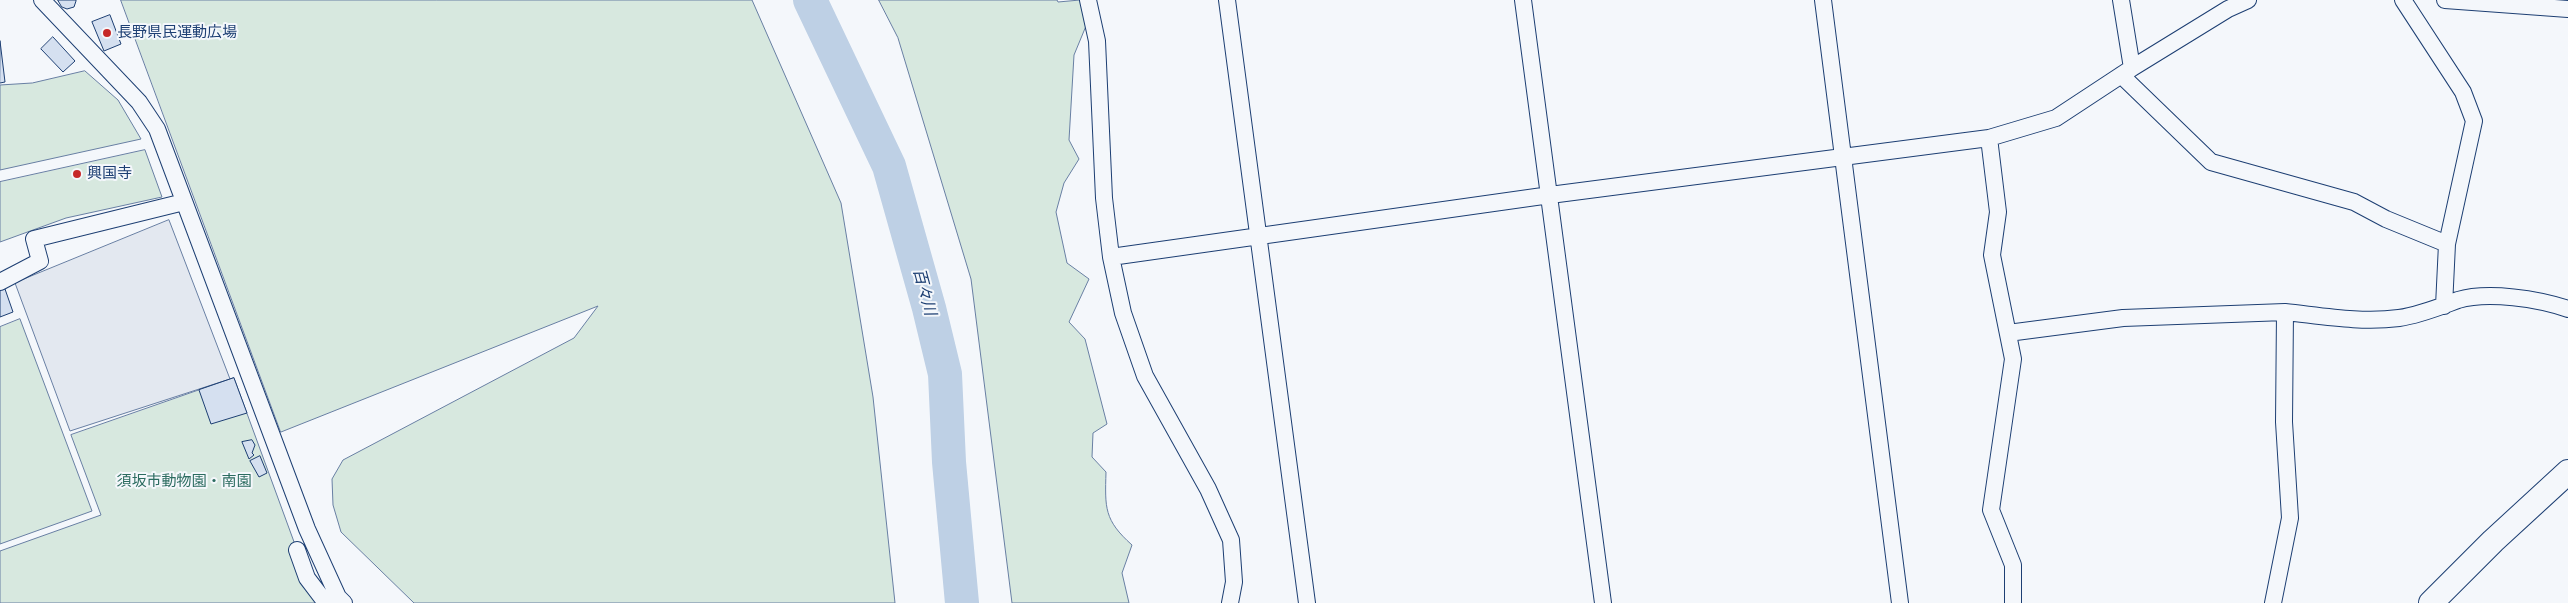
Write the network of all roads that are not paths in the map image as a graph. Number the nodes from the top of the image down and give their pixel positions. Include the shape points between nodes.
1 (42, 0) edge
2 (1088, 0) edge
3 (1227, 0) edge
4 (1523, 0) edge
5 (1823, 0) edge
6 (2121, 0) edge
7 (2248, 0) edge
8 (2403, 0) edge
9 (2445, 0) edge
10 (2568, 9) edge
11 (2127, 72) junction
12 (1989, 138) junction
13 (1844, 158) junction
14 (1550, 195) junction
15 (184, 202) junction
16 (1260, 236) junction
17 (2447, 244) junction
18 (1110, 257) junction
19 (0, 282) edge
20 (2444, 306) junction
21 (2568, 309) edge
22 (2285, 312) junction
23 (2008, 334) junction
24 (2568, 472) edge
25 (297, 550) dead end
26 (326, 603) edge
27 (344, 603) edge
28 (1230, 603) edge
29 (1307, 603) edge
30 (1603, 603) edge
31 (1900, 603) edge
32 (2013, 603) edge
33 (2273, 603) edge
34 (2430, 603) edge

1 - 15 street via 139,102 157,129
2 - 18 street via 1097,41
3 - 16 street
4 - 14 street
5 - 13 street
6 - 11 street
7 - 11 street
8 - 17 street via 2463,92 2474,120
9 - 10 street
11 - 12 street via 2056,118
11 - 17 street via 2211,162 2354,202
12 - 13 street
12 - 23 street via 1998,212 1992,255
13 - 14 street
13 - 31 street
14 - 16 street
14 - 30 street
15 - 19 street via 34,239 40,261
15 - 27 street via 307,528 338,598
16 - 18 street
16 - 29 street
17 - 20 street
18 - 28 street via 1122,313 1145,376 1208,489 1231,540 1234,582
20 - 21 street via 2460,300 2502,297 2538,300
20 - 22 street via 2400,318 2364,321
22 - 23 street via 2123,318
22 - 33 street via 2284,422 2290,518
23 - 32 street via 2013,359 1991,510 2013,565
24 - 34 street
25 - 26 street via 307,578

